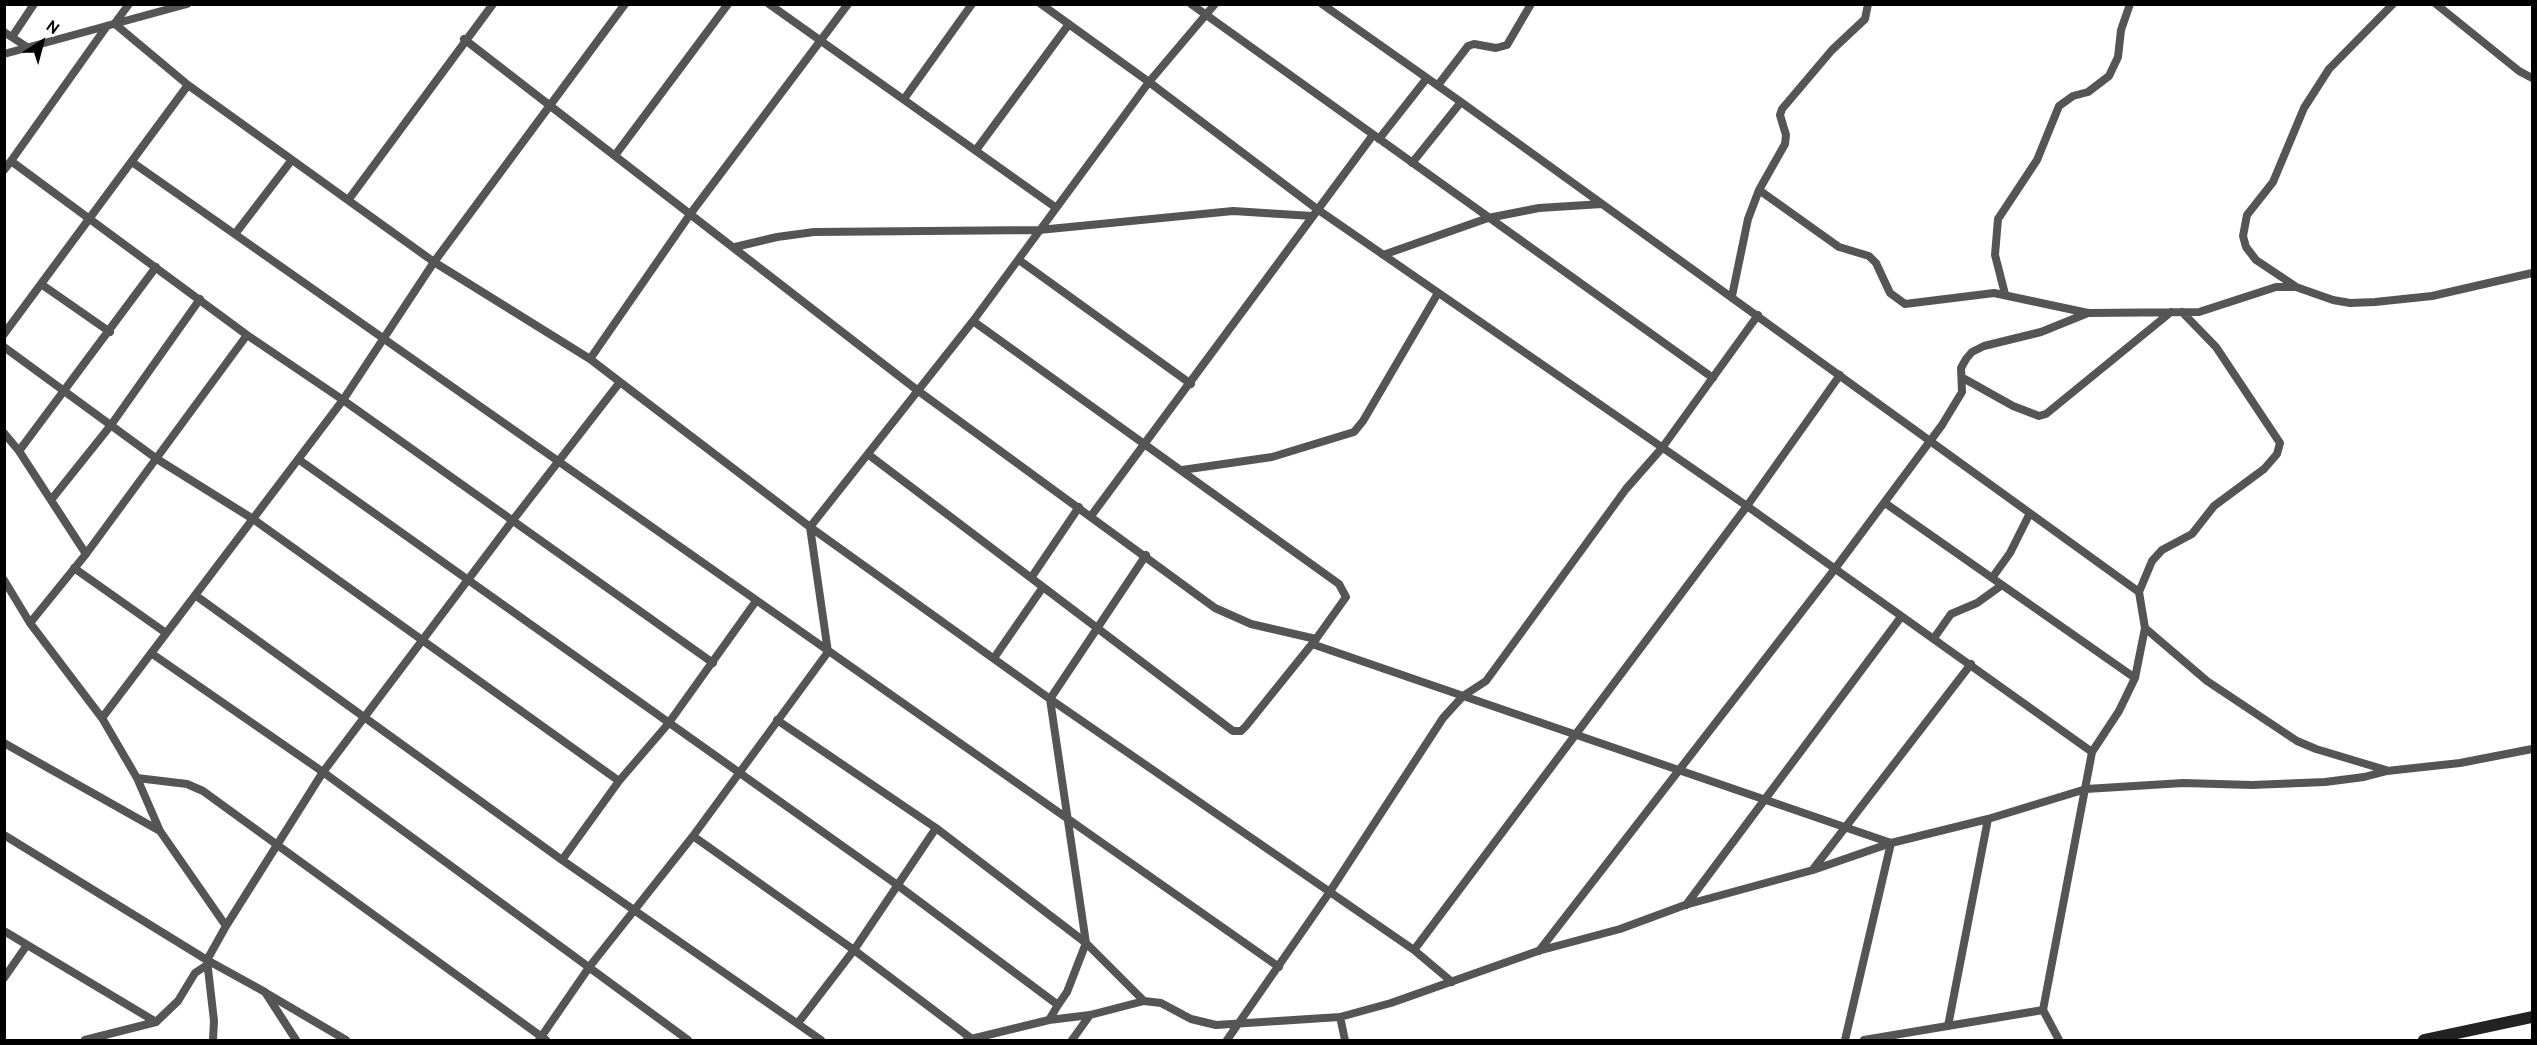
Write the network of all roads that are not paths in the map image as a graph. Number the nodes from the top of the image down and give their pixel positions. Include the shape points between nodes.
1 (34, 4) edge
2 (129, 4) edge
3 (188, 4) edge
4 (493, 4) edge
5 (625, 4) edge
6 (728, 4) edge
7 (769, 4) edge
8 (848, 4) edge
9 (972, 4) edge
10 (1041, 4) edge
11 (1191, 4) edge
12 (1215, 4) edge
13 (1322, 4) edge
14 (1531, 4) edge
15 (1868, 4) edge
16 (2130, 4) edge
17 (2393, 4) edge
18 (2436, 4) edge
19 (1207, 16) junction
20 (1069, 24) junction
21 (111, 25) junction
22 (8, 34) edge
23 (464, 39) junction
24 (821, 41) junction
25 (27, 47) junction
26 (4, 54) edge
27 (1427, 78) junction
28 (2532, 78) edge
29 (1149, 82) junction
30 (188, 85) junction
31 (1438, 85) junction
32 (904, 99) junction
33 (1461, 102) junction
34 (550, 106) junction
35 (1376, 137) junction
36 (976, 150) junction
37 (616, 154) junction
38 (11, 161) junction
39 (291, 161) junction
40 (132, 162) junction
41 (1412, 163) junction
42 (4, 170) edge
43 (1759, 190) junction
44 (349, 199) junction
45 (1602, 204) junction
46 (1055, 207) junction
47 (1314, 212) junction
48 (691, 213) junction
49 (1488, 218) junction
50 (89, 219) junction
51 (1039, 230) junction
52 (235, 234) junction
53 (735, 247) junction
54 (1383, 255) junction
55 (1019, 260) junction
56 (434, 262) junction
57 (156, 267) junction
58 (2532, 273) edge
59 (41, 284) junction
60 (2296, 287) junction
61 (1438, 293) junction
62 (2005, 294) junction
63 (1732, 296) junction
64 (200, 299) junction
65 (2171, 312) junction
66 (2182, 312) junction
67 (2088, 313) junction
68 (1758, 315) junction
69 (973, 321) junction
70 (110, 332) junction
71 (4, 334) edge
72 (247, 334) junction
73 (384, 337) junction
74 (4, 346) edge
75 (590, 359) junction
76 (1840, 375) junction
77 (1713, 378) junction
78 (1963, 378) junction
79 (620, 382) junction
80 (1191, 384) junction
81 (917, 390) junction
82 (65, 391) junction
83 (343, 400) junction
84 (111, 425) junction
85 (4, 433) edge
86 (1930, 440) junction
87 (1146, 444) junction
88 (1662, 448) junction
89 (19, 451) junction
90 (869, 455) junction
91 (157, 459) junction
92 (298, 459) junction
93 (559, 462) junction
94 (1182, 470) junction
95 (51, 500) junction
96 (1885, 502) junction
97 (1747, 506) junction
98 (1079, 507) junction
99 (2030, 513) junction
100 (1092, 516) junction
101 (253, 519) junction
102 (513, 520) junction
103 (810, 527) junction
104 (86, 554) junction
105 (1146, 555) junction
106 (74, 568) junction
107 (1834, 570) junction
108 (1031, 578) junction
109 (1992, 578) junction
110 (4, 580) edge
111 (467, 580) junction
112 (2002, 585) junction
113 (1043, 587) junction
114 (2139, 592) junction
115 (195, 595) junction
116 (756, 601) junction
117 (1901, 617) junction
118 (30, 623) junction
119 (1097, 628) junction
120 (2145, 628) junction
121 (166, 633) junction
122 (1934, 638) junction
123 (422, 641) junction
124 (1314, 642) junction
125 (828, 652) junction
126 (151, 653) junction
127 (994, 658) junction
128 (712, 663) junction
129 (1971, 664) junction
130 (2135, 678) junction
131 (1463, 696) junction
132 (1050, 699) junction
133 (102, 718) junction
134 (365, 719) junction
135 (777, 720) junction
136 (668, 724) junction
137 (1575, 735) junction
138 (4, 743) edge
139 (2532, 748) edge
140 (2092, 752) junction
141 (1679, 770) junction
142 (2387, 771) junction
143 (323, 772) junction
144 (739, 774) junction
145 (137, 778) junction
146 (619, 781) junction
147 (2086, 789) junction
148 (1764, 800) junction
149 (1068, 819) junction
150 (1988, 819) junction
151 (936, 828) junction
152 (1845, 828) junction
153 (160, 831) junction
154 (4, 835) edge
155 (693, 836) junction
156 (1891, 843) junction
157 (277, 846) junction
158 (562, 860) junction
159 (1813, 870) junction
160 (896, 884) junction
161 (1329, 893) junction
162 (1685, 905) junction
163 (635, 910) junction
164 (226, 926) junction
165 (4, 931) edge
166 (1086, 943) junction
167 (27, 945) junction
168 (854, 950) junction
169 (1414, 951) junction
170 (1538, 951) junction
171 (207, 963) junction
172 (590, 966) junction
173 (1279, 967) junction
174 (4, 978) edge
175 (1452, 982) junction
176 (265, 992) junction
177 (1144, 1001) junction
178 (1058, 1005) junction
179 (2043, 1010) junction
180 (1090, 1015) junction
181 (1340, 1017) junction
182 (2532, 1017) edge
183 (1049, 1020) junction
184 (156, 1022) junction
185 (798, 1023) junction
186 (1237, 1025) junction
187 (1948, 1026) junction
188 (542, 1040) edge
189 (970, 1040) edge
190 (85, 1041) edge
191 (213, 1041) edge
192 (296, 1041) edge
193 (346, 1041) edge
194 (688, 1041) edge
195 (821, 1041) edge
196 (1072, 1041) edge
197 (1227, 1041) edge
198 (1345, 1041) edge
199 (1845, 1041) edge
200 (1864, 1041) edge
201 (2059, 1041) edge
202 (2424, 1041) edge

1 - 22 street
2 - 21 street
3 - 21 street
4 - 23 street
5 - 34 street
6 - 37 street
7 - 24 street
8 - 24 street
9 - 32 street
10 - 20 street
11 - 19 street
12 - 19 street
13 - 27 street
14 - 31 street via 1507,45 1468,46
15 - 43 street via 1865,19 1832,50 1782,109 1785,144
16 - 62 street via 2109,76 2059,106 2037,160 1998,219 1995,255
17 - 60 street via 2329,69 2304,108 2272,182 2247,215 2243,236 2246,247 2256,260
18 - 28 street
19 - 29 street
19 - 35 street
20 - 29 street
20 - 36 street
21 - 25 street
21 - 30 street
21 - 38 street
22 - 25 street
23 - 34 street
23 - 44 street
24 - 32 street
24 - 48 street
25 - 26 street
27 - 31 street
27 - 35 street
29 - 46 street
29 - 47 street
30 - 39 street
30 - 40 street
31 - 33 street
32 - 36 street
33 - 41 street
33 - 45 street
34 - 37 street
34 - 56 street
35 - 41 street
35 - 47 street
36 - 46 street
37 - 48 street
38 - 42 street
38 - 50 street
39 - 44 street
39 - 52 street
40 - 50 street
40 - 52 street
41 - 49 street
43 - 62 street via 1839,247 1869,256 1890,293 1905,304
43 - 63 street via 1740,245
44 - 56 street
45 - 49 street via 1539,208
45 - 63 street
46 - 51 street
47 - 51 street via 1233,211
47 - 54 street
47 - 80 street
48 - 53 street
48 - 75 street
49 - 54 street
49 - 77 street
50 - 57 street
50 - 59 street
51 - 53 street via 814,232
51 - 55 street
52 - 73 street
53 - 81 street
54 - 61 street
55 - 69 street
55 - 80 street
56 - 73 street
56 - 75 street
57 - 64 street
57 - 70 street
58 - 60 street via 2432,296 2375,302 2333,300
59 - 70 street
59 - 71 street
60 - 66 street via 2276,287 2199,312
61 - 88 street
61 - 94 street via 1354,432 1272,457
62 - 67 street
63 - 68 street
64 - 72 street
64 - 84 street
65 - 66 street
65 - 67 street
65 - 78 street via 2046,414 2039,416 2013,406
66 - 114 street via 2216,347 2280,443 2271,463 2214,506 2192,534 2162,550 2152,561
67 - 78 street via 2041,332 1977,349 1962,364
68 - 76 street
68 - 77 street
69 - 81 street
69 - 87 street
70 - 82 street
72 - 83 street
72 - 91 street
73 - 83 street
73 - 93 street
74 - 82 street
75 - 79 street
76 - 86 street
76 - 97 street
77 - 88 street
78 - 86 street via 1957,404
79 - 93 street
79 - 103 street
80 - 87 street
81 - 90 street
81 - 98 street
82 - 84 street
82 - 89 street
83 - 92 street
83 - 102 street
84 - 91 street
84 - 95 street
85 - 89 street
86 - 96 street
86 - 99 street
87 - 94 street
87 - 100 street
88 - 97 street
88 - 131 street via 1626,489 1486,681
89 - 95 street
90 - 103 street
90 - 108 street
91 - 101 street
91 - 104 street
92 - 101 street
92 - 111 street
93 - 102 street
93 - 116 street
94 - 124 street via 1344,589 1346,597
95 - 104 street
96 - 107 street
96 - 109 street
97 - 107 street
97 - 137 street
98 - 100 street
98 - 108 street
99 - 109 street via 2010,554
99 - 114 street
100 - 105 street
101 - 115 street
101 - 123 street
102 - 111 street
102 - 128 street
103 - 125 street
103 - 127 street
104 - 106 street
105 - 119 street
105 - 124 street via 1215,608 1251,624
106 - 118 street
106 - 121 street
107 - 117 street
107 - 141 street
108 - 113 street
109 - 112 street
110 - 118 street
111 - 123 street
111 - 136 street
112 - 122 street via 1977,603 1951,614
112 - 130 street
113 - 119 street
113 - 127 street
114 - 120 street
115 - 121 street
115 - 134 street
116 - 125 street
116 - 128 street
117 - 122 street
117 - 148 street
118 - 133 street
119 - 124 street via 1233,731 1246,726
119 - 132 street
120 - 130 street
120 - 142 street via 2207,681 2297,741
121 - 126 street
122 - 129 street
123 - 134 street
123 - 146 street
124 - 131 street
125 - 135 street
125 - 149 street
126 - 133 street
126 - 143 street
127 - 132 street
128 - 136 street
129 - 140 street
129 - 152 street
130 - 140 street
131 - 137 street
131 - 161 street via 1443,718
132 - 149 street
132 - 161 street
133 - 145 street
134 - 143 street
134 - 158 street
135 - 144 street
135 - 151 street
136 - 144 street
136 - 146 street
137 - 141 street
137 - 169 street
138 - 153 street
139 - 142 street via 2460,764
140 - 147 street
141 - 148 street
141 - 170 street
142 - 147 street via 2325,782 2183,783
143 - 157 street
143 - 172 street
144 - 155 street
144 - 160 street
145 - 153 street
145 - 157 street via 188,783
146 - 158 street
147 - 150 street
147 - 179 street
148 - 152 street
148 - 162 street
149 - 166 street
149 - 173 street
150 - 156 street
150 - 187 street
151 - 160 street
151 - 166 street
152 - 156 street
152 - 159 street
153 - 164 street
154 - 171 street
155 - 163 street
155 - 168 street
156 - 159 street
156 - 199 street
157 - 164 street
157 - 188 street
158 - 163 street
159 - 162 street
160 - 168 street
160 - 178 street
161 - 169 street
161 - 173 street
162 - 170 street
163 - 172 street
163 - 185 street
164 - 171 street
165 - 167 street
166 - 177 street
166 - 178 street
167 - 174 street
167 - 184 street
168 - 185 street
168 - 189 street
169 - 175 street
170 - 175 street
171 - 176 street
171 - 184 street
171 - 191 street
172 - 188 street
172 - 194 street
173 - 186 street
175 - 181 street
176 - 192 street
176 - 193 street
177 - 180 street
177 - 186 street via 1161,1002 1198,1022
178 - 183 street
179 - 187 street
179 - 201 street
180 - 183 street
180 - 196 street
181 - 186 street
181 - 198 street
182 - 202 main road
183 - 189 street
184 - 190 street
185 - 195 street
186 - 197 street
187 - 200 street

